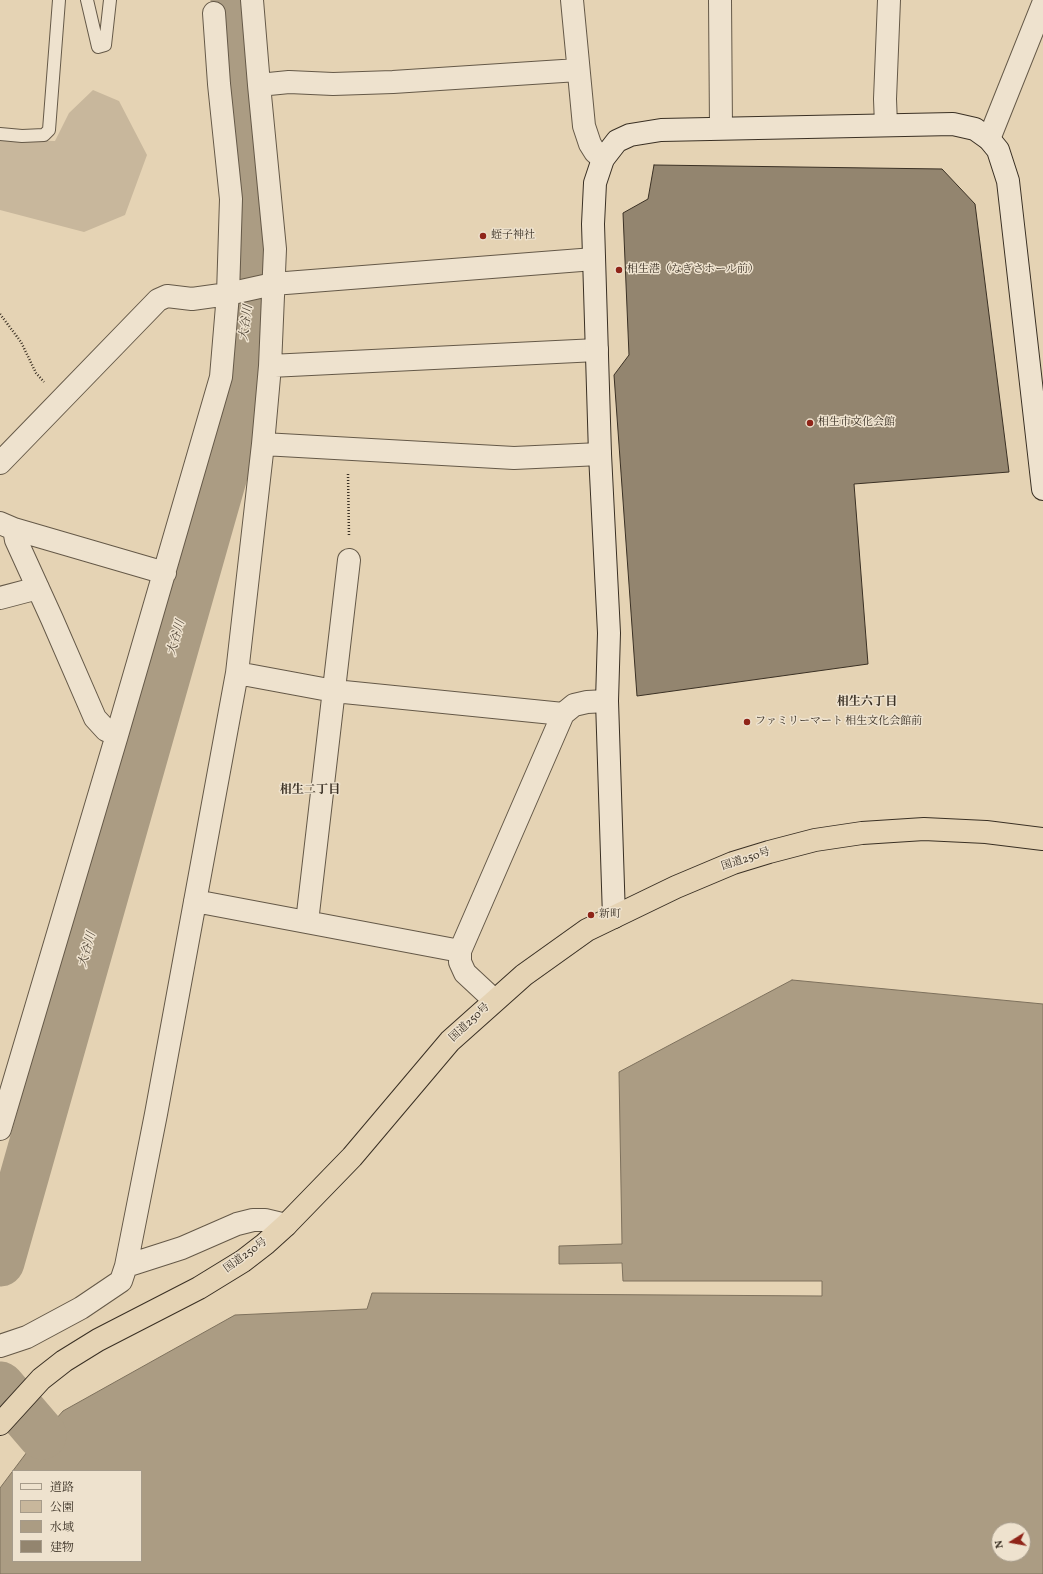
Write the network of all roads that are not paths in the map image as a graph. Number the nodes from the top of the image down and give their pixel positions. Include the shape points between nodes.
1 (59, 0) edge
2 (87, 0) edge
3 (110, 0) edge
4 (252, 0) edge
5 (572, 0) edge
6 (720, 0) edge
7 (889, 0) edge
8 (1043, 4) edge
9 (214, 13) dead end
10 (578, 70) junction
11 (259, 85) junction
12 (886, 125) junction
13 (721, 128) junction
14 (0, 134) edge
15 (989, 139) junction
16 (603, 159) junction
17 (594, 259) junction
18 (269, 285) junction
19 (233, 293) junction
20 (597, 350) junction
21 (270, 366) junction
22 (263, 444) junction
23 (600, 454) junction
24 (0, 463) edge
25 (1043, 489) edge
26 (7, 526) edge
27 (349, 560) road end
28 (165, 573) junction
29 (38, 588) junction
30 (0, 598) edge
31 (237, 673) junction
32 (334, 691) junction
33 (607, 701) junction
34 (563, 714) junction
35 (118, 735) junction
36 (1043, 839) edge
37 (195, 901) junction
38 (614, 917) junction
39 (307, 922) junction
40 (460, 951) junction
41 (494, 1000) junction
42 (0, 1129) edge
43 (286, 1225) junction
44 (126, 1266) junction
45 (0, 1346) edge
46 (0, 1424) edge

1 - 14 lane via 49,130 44,134 22,136
2 - 3 lane via 98,46 105,45
4 - 11 street
5 - 10 street
6 - 13 street
7 - 12 street
8 - 15 street
9 - 19 street via 218,84 231,199
10 - 11 street via 393,82 289,82
10 - 16 street via 584,126 590,144
11 - 18 street via 275,249
12 - 13 street
12 - 15 street via 953,124 975,129
13 - 16 street via 661,130 630,135 617,141
15 - 25 street via 998,150 1008,181
16 - 17 street via 595,184
17 - 18 street
17 - 20 street
18 - 19 street
18 - 21 street
19 - 24 street via 192,299 167,296 158,300
19 - 28 street via 221,377
20 - 21 street
20 - 23 street
21 - 22 street
22 - 23 street via 514,458
22 - 31 street
23 - 33 street via 609,633
26 - 28 street
26 - 29 street
27 - 32 street
28 - 35 street
29 - 30 street
29 - 35 street via 95,718 106,730
31 - 32 street
31 - 37 street
32 - 34 street
32 - 39 street
33 - 34 street via 574,705
33 - 38 street
34 - 40 street
35 - 42 street
36 - 38 highway, 国道250号 via 986,832 924,829 862,833 815,840 733,863
37 - 39 street
37 - 44 street
38 - 41 highway, 国道250号 via 587,930
39 - 40 street
40 - 41 street via 460,962 465,973
41 - 43 highway, 国道250号 via 450,1041 352,1157
43 - 44 street via 252,1220 182,1248
43 - 46 highway, 国道250号 via 243,1262 64,1361 41,1379
44 - 45 street via 121,1281 81,1308 27,1337

